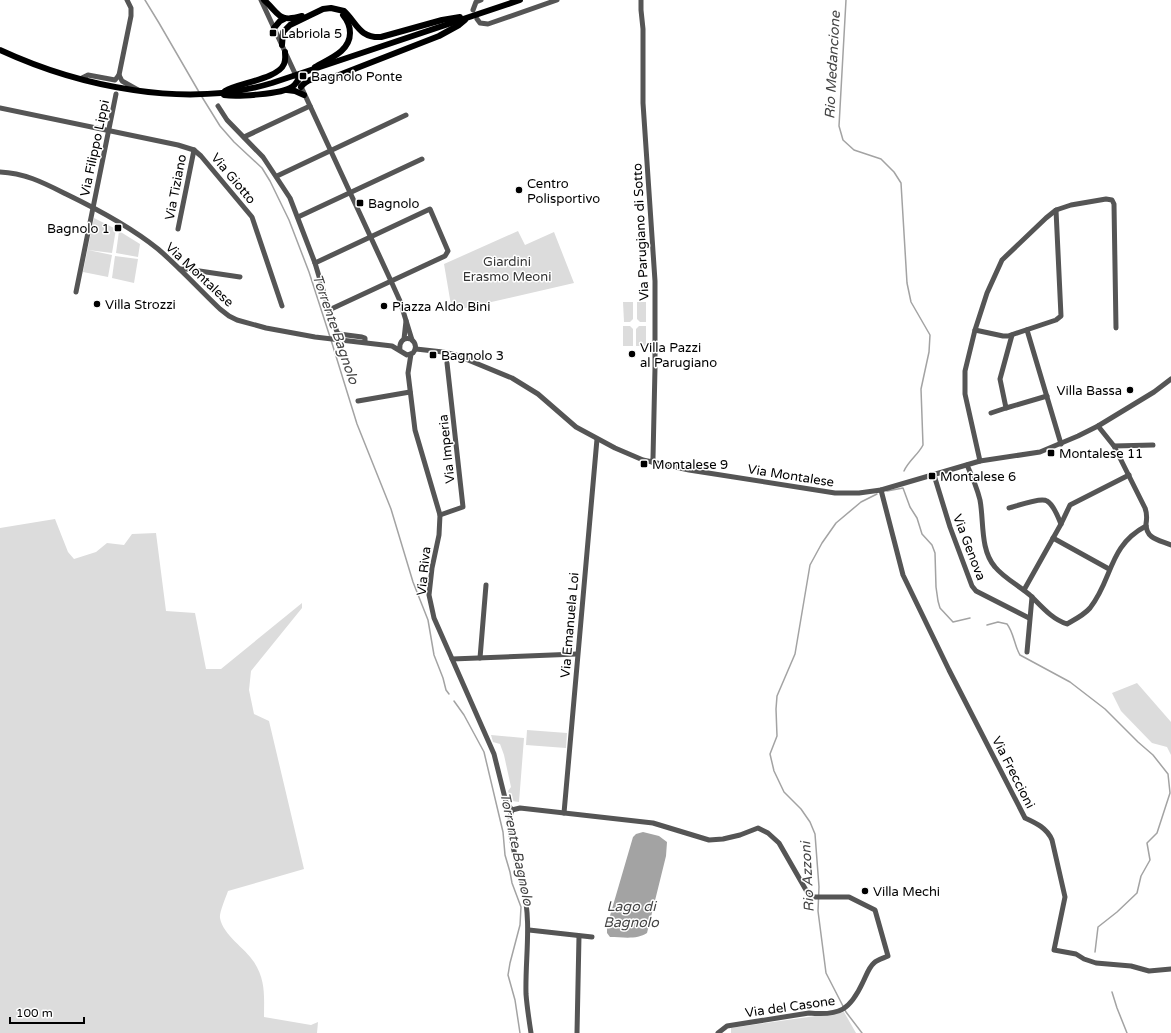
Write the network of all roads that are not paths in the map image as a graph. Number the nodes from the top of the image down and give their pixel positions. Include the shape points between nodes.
1 (128, 0) edge
2 (262, 0) edge
3 (481, 0) edge
4 (520, 0) edge
5 (557, 0) edge
6 (642, 0) edge
7 (338, 10) junction
8 (473, 10) dead end
9 (310, 15) junction
10 (470, 17) junction
11 (284, 19) junction
12 (477, 19) dead end
13 (274, 28) junction
14 (283, 49) junction
15 (0, 50) edge
16 (304, 73) junction
17 (119, 75) junction
18 (82, 78) junction
19 (298, 80) junction
20 (301, 87) junction
21 (140, 90) junction
22 (286, 90) junction
23 (221, 93) junction
24 (116, 94) dead end
25 (211, 94) junction
26 (304, 94) junction
27 (218, 106) dead end
28 (310, 106) junction
29 (0, 108) edge
30 (406, 115) dead end
31 (109, 132) junction
32 (244, 137) junction
33 (194, 150) junction
34 (330, 151) junction
35 (422, 159) dead end
36 (0, 172) edge
37 (276, 176) junction
38 (350, 193) junction
39 (93, 207) junction
40 (1056, 210) junction
41 (298, 217) junction
42 (178, 229) dead end
43 (371, 237) junction
44 (315, 263) junction
45 (180, 269) junction
46 (240, 277) dead end
47 (391, 281) junction
48 (76, 292) dead end
49 (282, 306) dead end
50 (329, 310) junction
51 (406, 320) junction
52 (1116, 328) dead end
53 (975, 330) junction
54 (1027, 330) junction
55 (1012, 335) junction
56 (404, 339) junction
57 (412, 340) junction
58 (365, 342) junction
59 (416, 348) junction
60 (400, 350) junction
61 (412, 354) junction
62 (404, 355) junction
63 (447, 363) dead end
64 (408, 370) junction
65 (1171, 379) edge
66 (410, 392) junction
67 (1047, 396) junction
68 (358, 401) dead end
69 (1006, 408) junction
70 (991, 413) dead end
71 (1098, 426) junction
72 (597, 439) junction
73 (1061, 444) junction
74 (1153, 445) dead end
75 (1114, 446) junction
76 (980, 461) junction
77 (652, 462) junction
78 (967, 465) junction
79 (934, 475) junction
80 (1129, 475) junction
81 (881, 490) junction
82 (1009, 508) dead end
83 (440, 515) junction
84 (1061, 524) junction
85 (1146, 526) junction
86 (1053, 538) junction
87 (1171, 544) edge
88 (1109, 568) junction
89 (486, 585) dead end
90 (1024, 590) junction
91 (1032, 597) junction
92 (1029, 618) junction
93 (1027, 652) dead end
94 (577, 654) junction
95 (480, 658) junction
96 (452, 659) junction
97 (512, 810) junction
98 (564, 813) junction
99 (529, 930) junction
100 (579, 936) junction
101 (592, 937) dead end
102 (1171, 969) edge
103 (531, 1033) edge
104 (577, 1033) edge
105 (718, 1033) edge

1 - 17 street via 131,16
2 - 11 main road
2 - 13 street
3 - 8 street via 476,2
4 - 10 main road
5 - 12 street via 488,24 480,23
6 - 77 street, Via Parugiano di Sotto via 640,10 643,29 643,103 655,281
7 - 9 main road via 328,8
7 - 10 main road via 344,11 361,32 374,38 442,20
7 - 16 main road via 349,27 350,36 347,44 340,52
9 - 11 main road
9 - 14 main road via 284,30
10 - 16 main road
10 - 20 main road via 439,36 339,75 313,78
11 - 13 main road
13 - 14 street
14 - 19 street
14 - 23 main road via 285,62 281,68 260,79
15 - 18 main road
16 - 23 main road via 256,88
17 - 18 street via 115,80 88,75
17 - 21 street via 122,81
18 - 21 main road
19 - 20 street
19 - 22 main road
20 - 26 street
21 - 25 main road
22 - 25 main road via 237,96
22 - 26 main road
23 - 25 main road
24 - 31 street, Via Filippo Lippi
26 - 28 street
27 - 32 street via 227,120
28 - 32 street
28 - 34 street
29 - 31 street, Via Giotto
30 - 34 street
31 - 33 street, Via Giotto
31 - 39 street, Via Filippo Lippi
32 - 37 street
33 - 42 street, Via Tiziano
33 - 49 street, Via Giotto via 252,217
34 - 37 street
34 - 38 street
35 - 38 street
36 - 39 street, Via Montalese via 17,173 39,180
37 - 41 street
38 - 41 street
38 - 43 street
39 - 45 street, Via Montalese via 128,228
39 - 48 street, Via Filippo Lippi
40 - 52 street via 1071,204 1099,200 1113,202
40 - 53 street via 1002,260 987,293
40 - 54 street via 1061,316
41 - 44 street
43 - 44 street
43 - 47 street
43 - 47 street via 430,210 448,250 446,256
44 - 50 street
45 - 46 street
45 - 58 street, Via Montalese via 220,309 237,320 286,332
47 - 50 street
47 - 51 street
50 - 58 street via 339,334 362,337 365,338
51 - 56 street
51 - 57 street
53 - 55 street via 1003,336
53 - 76 street via 965,370 965,394
54 - 55 street
54 - 67 street
55 - 69 street via 1000,379
56 - 57 street
56 - 60 street via 399,346
57 - 59 street
58 - 60 street, Via Montalese via 392,346
59 - 61 street
59 - 72 street, Via Montalese via 456,355 512,378 531,388 568,421
60 - 62 street
61 - 62 street
61 - 64 street, Via Riva
62 - 64 street, Via Riva
63 - 83 street, Via Imperia via 463,507
64 - 66 street, Via Riva
65 - 71 street, Via Montalese
66 - 68 street
66 - 83 street, Via Riva via 415,430
67 - 69 street
67 - 73 street
69 - 70 street
71 - 73 street, Via Montalese
71 - 75 street
72 - 77 street, Via Montalese
72 - 94 street, Via Emanuela Loi
73 - 76 street, Via Montalese via 1040,452
74 - 75 street
75 - 80 street
76 - 78 street, Via Montalese
77 - 81 street, Via Montalese via 835,493
78 - 79 street, Via Montalese
78 - 90 street via 979,497 984,540 992,563
79 - 81 street, Via Montalese
79 - 92 street, Via Genova via 972,586 976,591
80 - 84 street via 1070,505
80 - 85 street via 1146,511
81 - 102 street, Via Freccioni via 903,575 946,665 1025,818 1049,833 1052,840 1065,897 1054,950 1076,954 1096,963 1131,966 1149,971
82 - 84 street via 1046,501
83 - 96 street, Via Riva via 429,595 434,618
84 - 86 street
85 - 87 street via 1152,537
85 - 88 street via 1128,539 1117,552
86 - 88 street
86 - 90 street
88 - 91 street via 1089,609 1067,624 1051,616
89 - 95 street
90 - 91 street
91 - 92 street
92 - 93 street
94 - 95 street
94 - 98 street, Via Emanuela Loi
95 - 96 street
96 - 97 street, Via Riva via 494,754 506,802
97 - 98 street via 517,807
97 - 99 street via 509,817 510,829 526,898
98 - 105 street, Via del Casone via 653,822 709,840 740,835 758,828 780,843 810,897 849,897 875,910 888,956 874,963 856,998 847,1007 819,1014 809,1013 727,1026
99 - 100 street
99 - 103 street via 526,993
100 - 101 street
100 - 104 street

